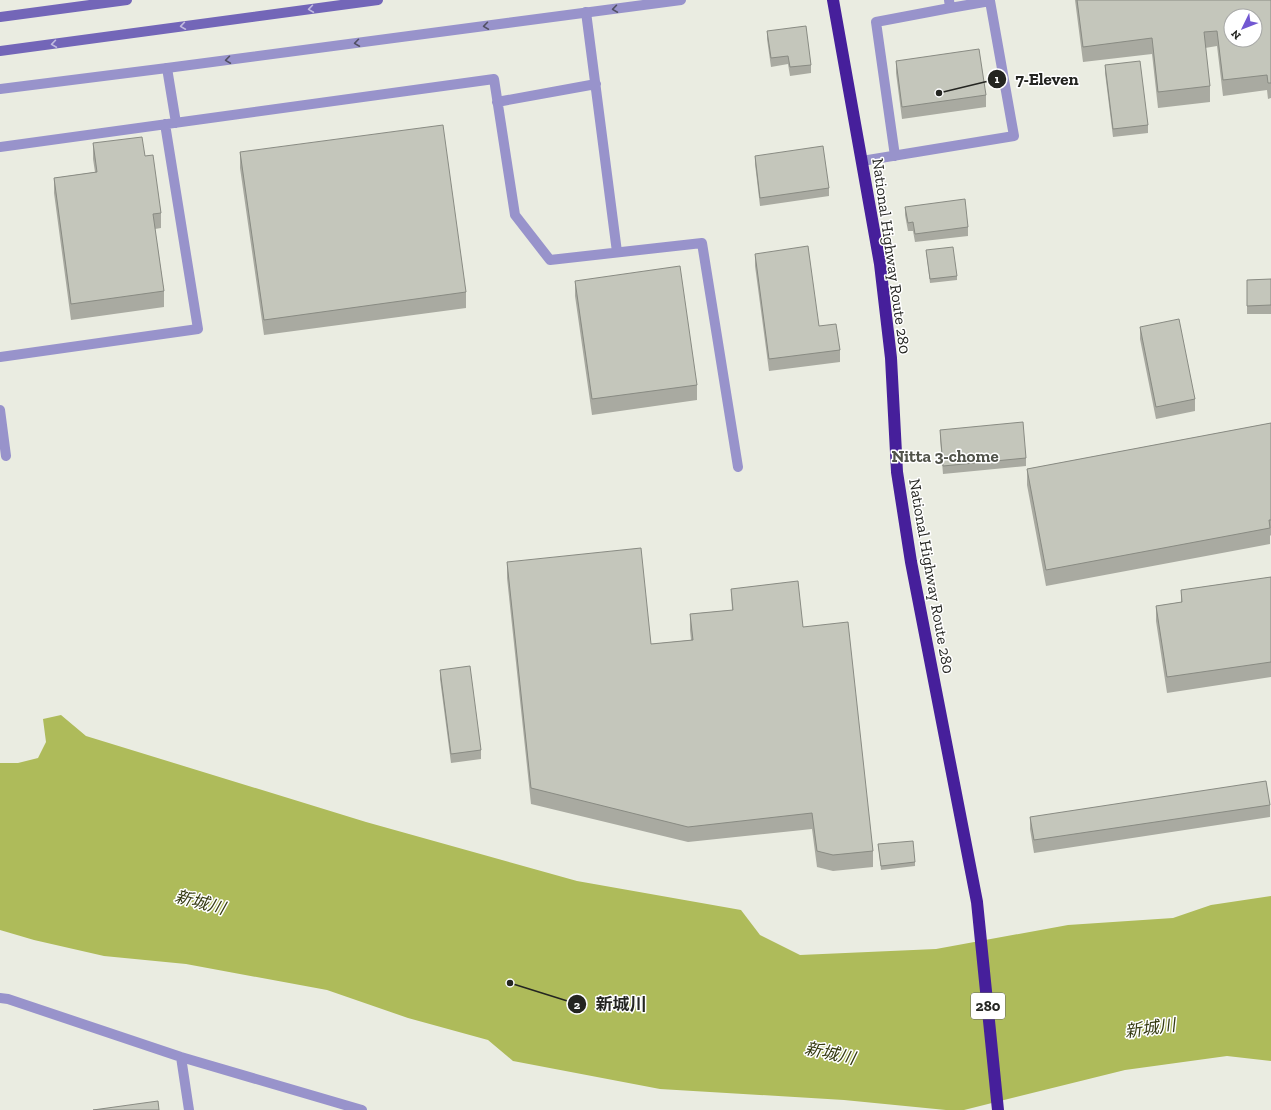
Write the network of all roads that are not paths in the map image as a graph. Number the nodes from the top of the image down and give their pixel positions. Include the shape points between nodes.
1 (127, 0) edge
2 (378, 0) edge
3 (681, 0) edge
4 (833, 0) edge
5 (949, 4) edge
6 (586, 12) junction
7 (0, 17) edge
8 (0, 51) edge
9 (167, 68) junction
10 (596, 84) junction
11 (0, 89) edge
12 (497, 102) junction
13 (176, 123) junction
14 (165, 124) junction
15 (0, 147) edge
16 (895, 156) junction
17 (862, 161) junction
18 (617, 252) junction
19 (0, 357) edge
20 (0, 410) edge
21 (6, 456) dead end
22 (738, 467) dead end
23 (0, 998) edge
24 (181, 1057) junction
25 (189, 1110) edge
26 (362, 1110) edge
27 (998, 1110) edge

1 - 7 street
2 -> 8 street
3 -> 6 street
4 - 17 highway, National Highway Route 280 / 280
5 - 16 street via 876,22
5 - 16 street via 990,2 1014,136
6 -> 9 street
6 - 10 street
9 - 11 street
9 - 13 street
10 - 12 street
10 - 18 street
12 - 13 street via 494,79
12 - 18 street via 515,215 550,260
13 - 14 street
14 - 15 street
14 - 19 street via 198,329
16 - 17 street
17 - 27 highway, National Highway Route 280 / 280 via 880,264 890,350 897,472 913,569 977,902
18 - 22 street via 702,243
20 - 21 street
23 - 24 street
24 - 25 street
24 - 26 street

